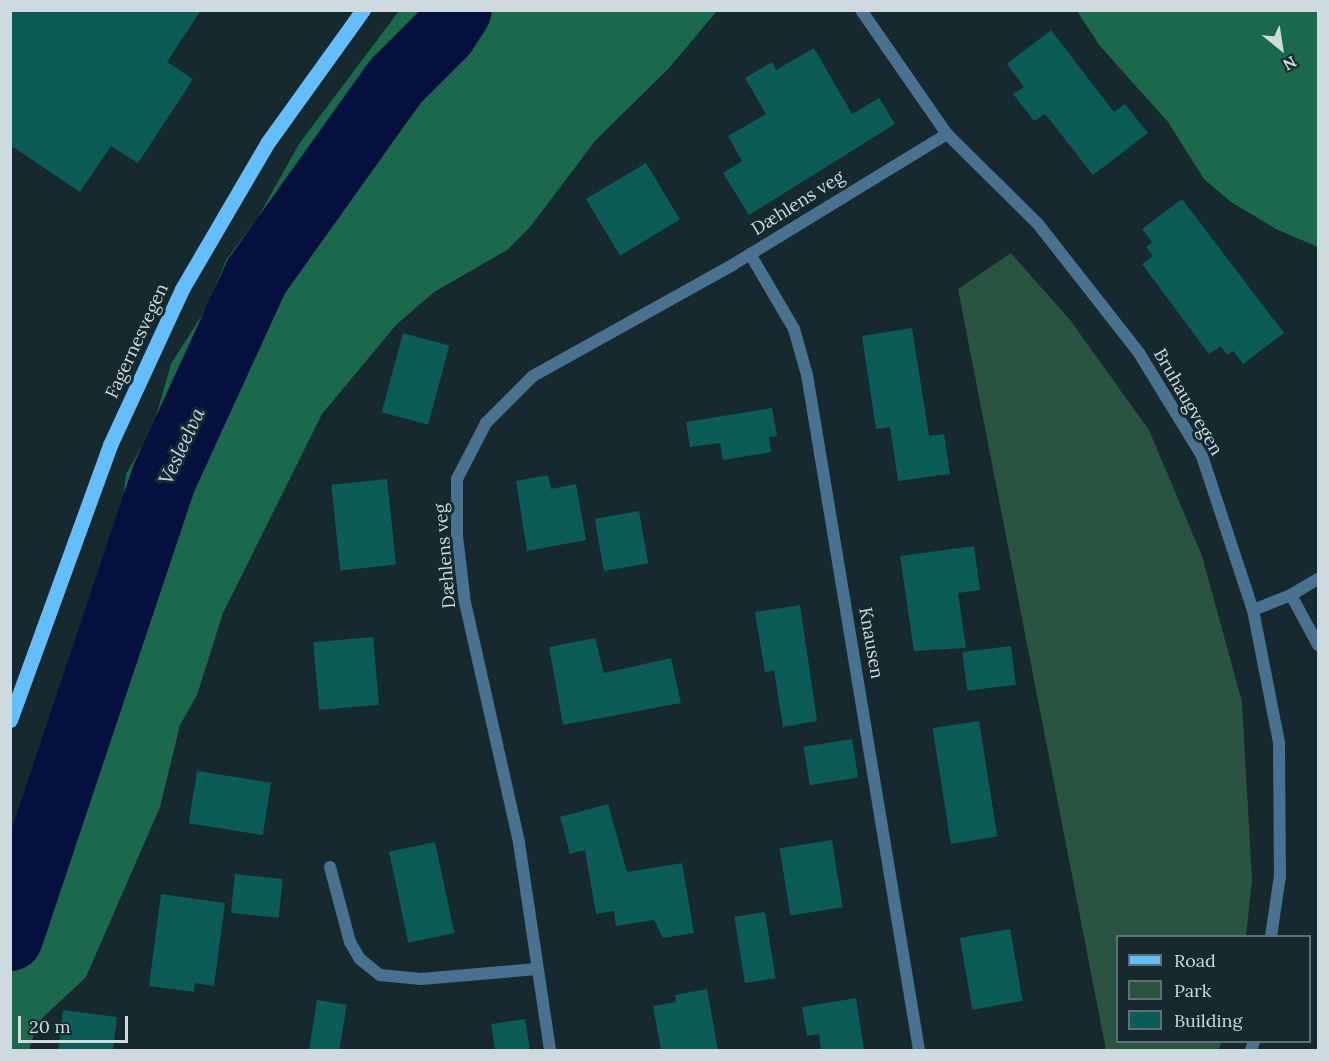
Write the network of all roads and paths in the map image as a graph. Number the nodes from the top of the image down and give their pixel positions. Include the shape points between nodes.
1 (363, 10) edge
2 (861, 10) edge
3 (947, 134) junction
4 (750, 254) junction
5 (1318, 579) edge
6 (1292, 595) junction
7 (1253, 609) junction
8 (1318, 645) edge
9 (10, 720) edge
10 (330, 867) dead end
11 (1271, 935) edge
12 (537, 969) junction
13 (550, 1050) edge
14 (919, 1050) edge

1 - 9 main road, Fagernesvegen via 268,142 182,289 110,445
2 - 3 street, Bruhaugvegen
3 - 4 street, Dæhlens veg
3 - 7 street, Bruhaugvegen via 1038,224 1139,353 1202,456
4 - 12 street, Dæhlens veg via 533,376 486,423 457,479 457,536 465,603 519,842
4 - 14 street, Knausen via 794,329 807,375
5 - 6 street
6 - 7 street
6 - 8 street
7 - 11 street, Bruhaugvegen via 1279,743 1280,876
10 - 12 street via 350,942 360,959 380,975 421,979
12 - 13 street, Dæhlens veg

